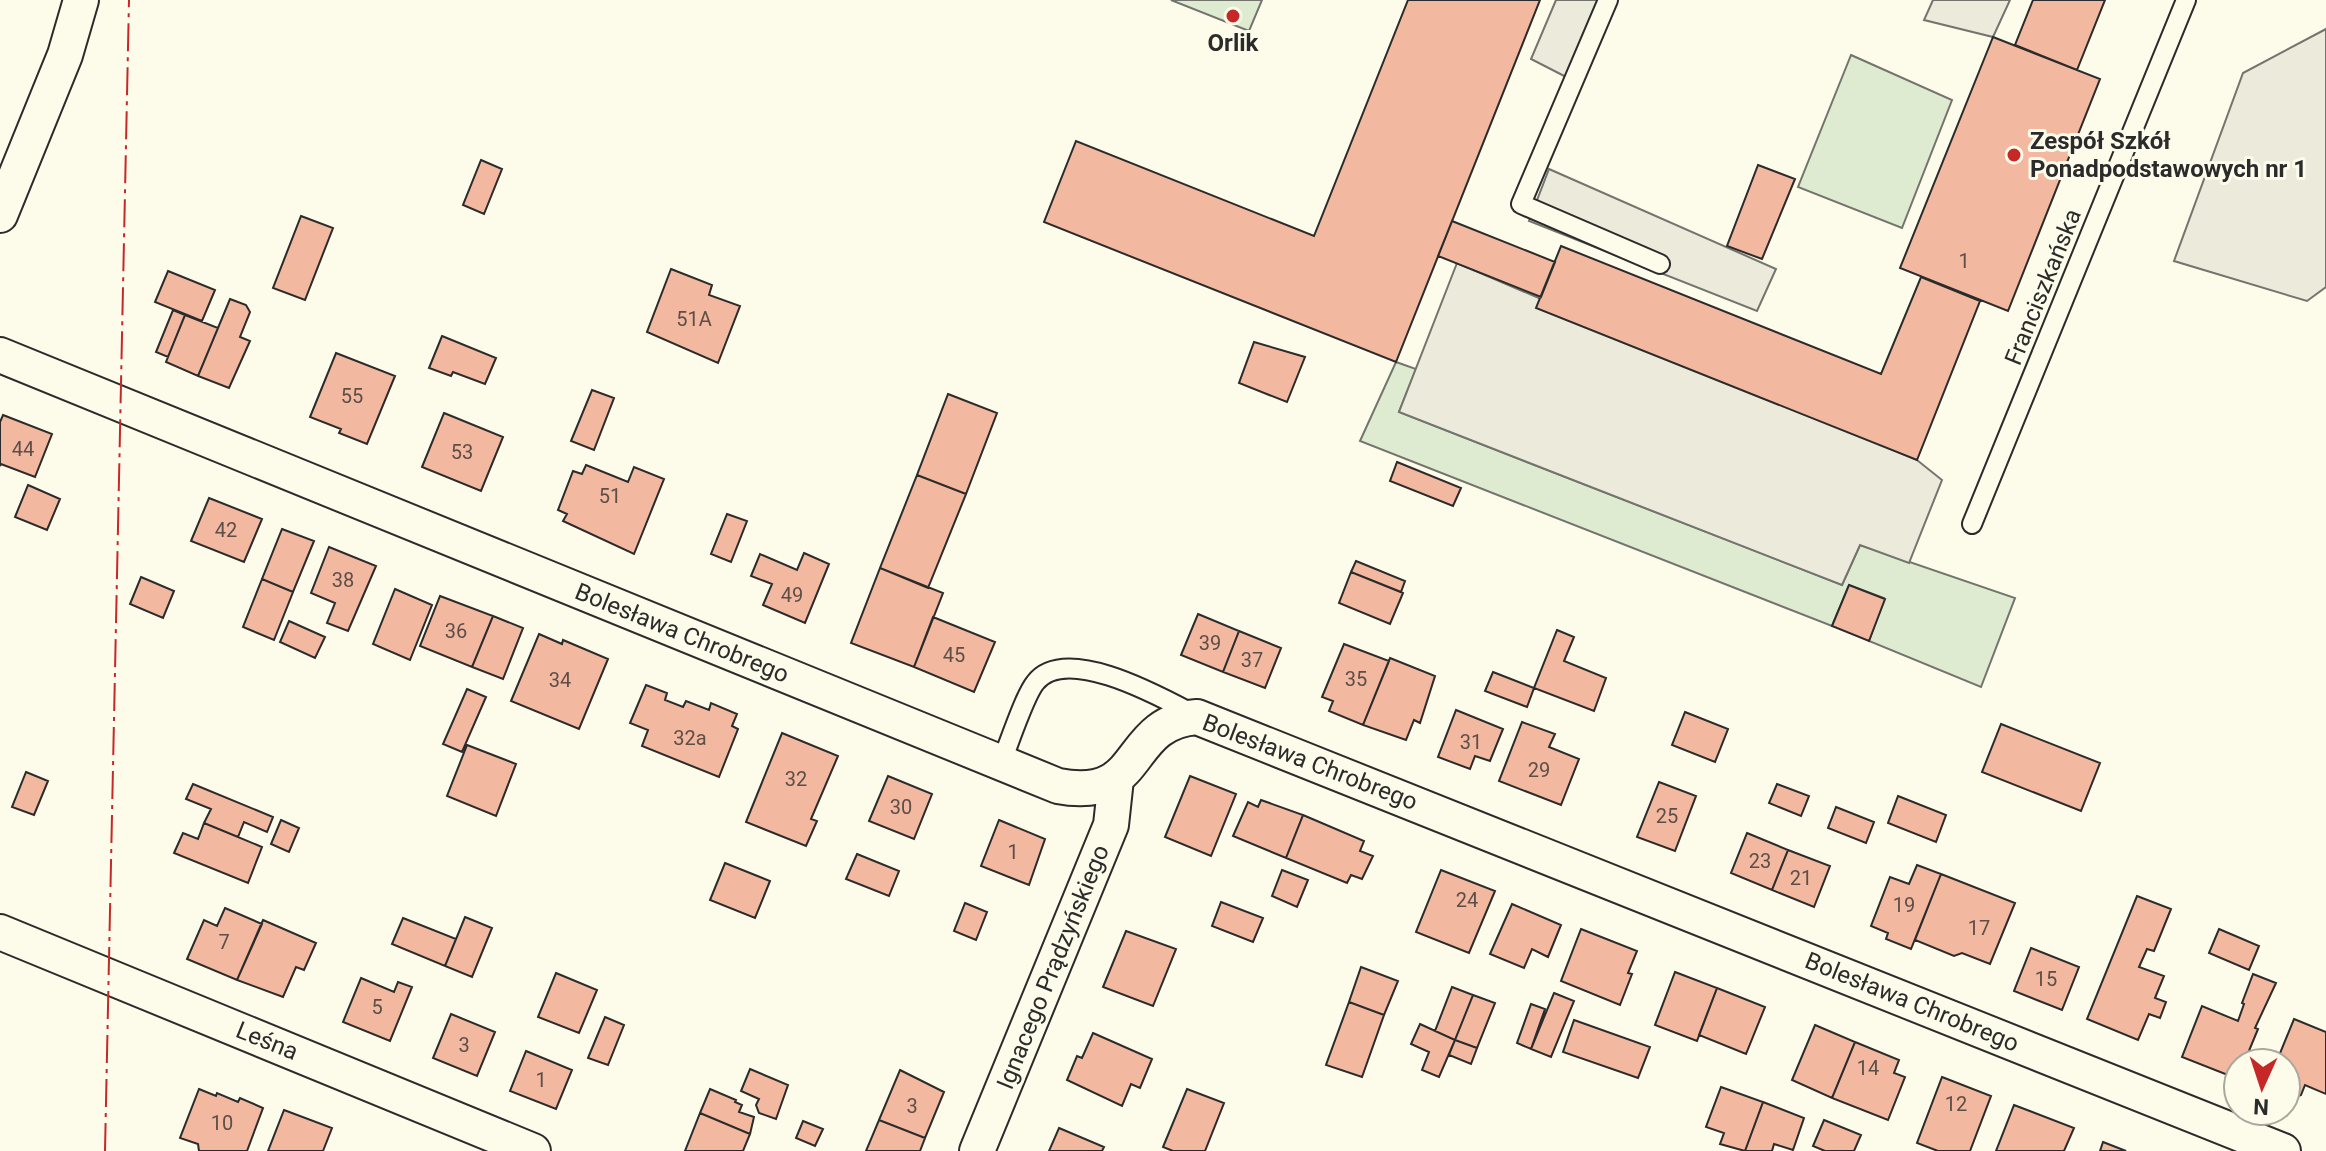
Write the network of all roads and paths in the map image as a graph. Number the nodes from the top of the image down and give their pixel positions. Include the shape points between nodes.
1 (81, 0) edge
2 (1608, 0) edge
3 (2186, 0) edge
4 (0, 215) edge
5 (1660, 264) dead end
6 (0, 355) edge
7 (1972, 524) dead end
8 (1197, 717) junction
9 (1001, 763) junction
10 (1116, 779) junction
11 (0, 932) edge
12 (0, 940) edge
13 (525, 1151) edge
14 (533, 1151) edge
15 (977, 1151) edge
16 (2283, 1151) edge

1 - 4 street via 65,55
2 - 5 lane via 1521,204
3 - 7 lane, Franciszkańska
6 - 9 street, Bolesława Chrobrego
8 - 9 lane via 1089,670 1048,671 1034,683
8 - 10 street, Bolesława Chrobrego via 1162,726
8 - 16 street, Bolesława Chrobrego
9 - 10 street, Bolesława Chrobrego via 1081,790
10 - 15 street, Ignacego Prądzyńskiego via 1111,825
11 - 14 street, Leśna
12 - 13 street, Leśna

